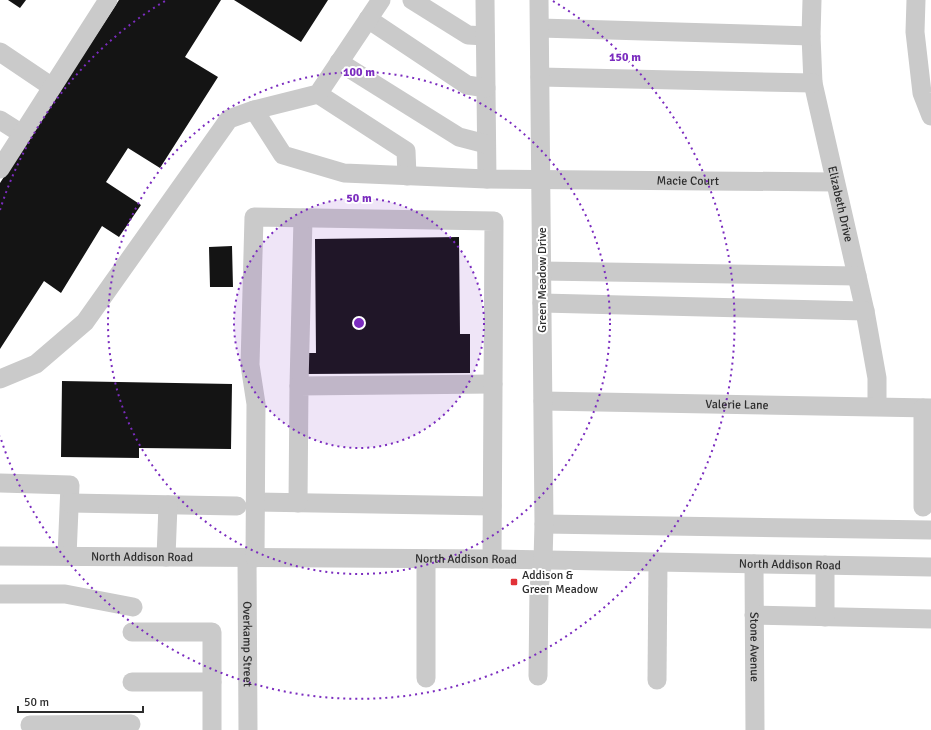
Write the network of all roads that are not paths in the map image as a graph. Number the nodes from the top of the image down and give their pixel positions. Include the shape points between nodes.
1 (108, 0) edge
2 (380, 0) edge
3 (412, 0) edge
4 (485, 0) edge
5 (539, 0) edge
6 (812, 0) edge
7 (916, 0) edge
8 (368, 19) junction
9 (540, 28) junction
10 (485, 36) junction
11 (811, 36) junction
12 (0, 52) edge
13 (339, 62) junction
14 (540, 77) junction
15 (813, 83) junction
16 (52, 87) junction
17 (486, 88) junction
18 (318, 94) junction
19 (254, 110) junction
20 (931, 116) edge
21 (0, 120) edge
22 (22, 134) junction
23 (486, 144) junction
24 (0, 169) edge
25 (407, 176) junction
26 (487, 179) junction
27 (542, 179) junction
28 (835, 182) junction
29 (303, 218) junction
30 (542, 271) junction
31 (857, 276) junction
32 (542, 303) junction
33 (865, 311) junction
34 (0, 379) edge
35 (493, 384) junction
36 (299, 386) junction
37 (543, 402) junction
38 (877, 406) junction
39 (927, 408) edge
40 (0, 483) edge
41 (256, 502) junction
42 (70, 503) junction
43 (298, 503) junction
44 (168, 504) junction
45 (237, 506) dead end
46 (492, 506) junction
47 (923, 507) dead end
48 (544, 524) junction
49 (931, 530) edge
50 (0, 556) edge
51 (67, 556) junction
52 (166, 557) junction
53 (251, 558) junction
54 (426, 558) junction
55 (492, 559) junction
56 (543, 560) junction
57 (658, 562) junction
58 (754, 564) junction
59 (825, 565) junction
60 (931, 567) edge
61 (0, 594) edge
62 (133, 608) dead end
63 (754, 615) junction
64 (825, 617) junction
65 (931, 619) edge
66 (132, 632) dead end
67 (538, 676) dead end
68 (426, 678) dead end
69 (657, 680) dead end
70 (132, 682) dead end
71 (212, 682) junction
72 (131, 724) dead end
73 (30, 725) dead end
74 (212, 730) edge
75 (248, 730) edge
76 (755, 730) edge

1 - 16 street
2 - 8 street
3 - 10 street via 468,35
4 - 10 street
5 - 9 street, Green Meadow Drive
6 - 11 street, Elizabeth Drive
7 - 20 street via 915,32 922,93
8 - 13 street
8 - 17 street via 467,85
9 - 11 street
9 - 14 street, Green Meadow Drive
10 - 17 street
11 - 15 street, Elizabeth Drive
12 - 16 street
13 - 18 street
13 - 23 street via 459,137
14 - 15 street
14 - 27 street, Green Meadow Drive
15 - 28 street, Elizabeth Drive
16 - 22 street
17 - 23 street
18 - 19 street
18 - 25 street via 406,151
19 - 25 street, Macie Court via 283,155 344,173
19 - 34 street via 230,119 85,322 36,364
21 - 22 street
22 - 24 street
23 - 26 street
25 - 26 street, Macie Court
26 - 27 street, Macie Court
27 - 28 street, Macie Court
27 - 30 street, Green Meadow Drive
28 - 31 street, Elizabeth Drive
29 - 35 street via 494,220
29 - 36 street
29 - 41 street, Overkamp Street via 254,217 250,365 256,404
30 - 31 street
30 - 32 street, Green Meadow Drive
31 - 33 street, Elizabeth Drive
32 - 33 street
32 - 37 street, Green Meadow Drive
33 - 38 street, Elizabeth Drive via 877,378
35 - 36 street
35 - 46 street
36 - 43 street
37 - 38 street, Valerie Lane
37 - 48 street, Green Meadow Drive
38 - 39 street, Valerie Lane
39 - 47 street
40 - 42 street via 70,485
41 - 43 street
41 - 53 street, Overkamp Street
42 - 44 street
42 - 51 street
43 - 46 street
44 - 45 street
44 - 52 street
46 - 55 street
48 - 49 street
48 - 56 street, Green Meadow Drive
50 - 51 street, North Addison Road
51 - 52 street, North Addison Road
52 - 53 street, North Addison Road
53 - 54 street, North Addison Road
53 - 75 street, Overkamp Street
54 - 55 street, North Addison Road
54 - 68 street
55 - 56 street, North Addison Road
56 - 57 street, North Addison Road
56 - 67 street, Green Meadow Drive via 539,587
57 - 58 street, North Addison Road
57 - 69 street
58 - 59 street, North Addison Road
58 - 63 street, Stone Avenue
59 - 60 street, North Addison Road
59 - 64 street
61 - 62 street via 65,594
63 - 64 street
63 - 76 street, Stone Avenue
64 - 65 street
66 - 71 street via 212,632
70 - 71 street
71 - 74 street
72 - 73 street

